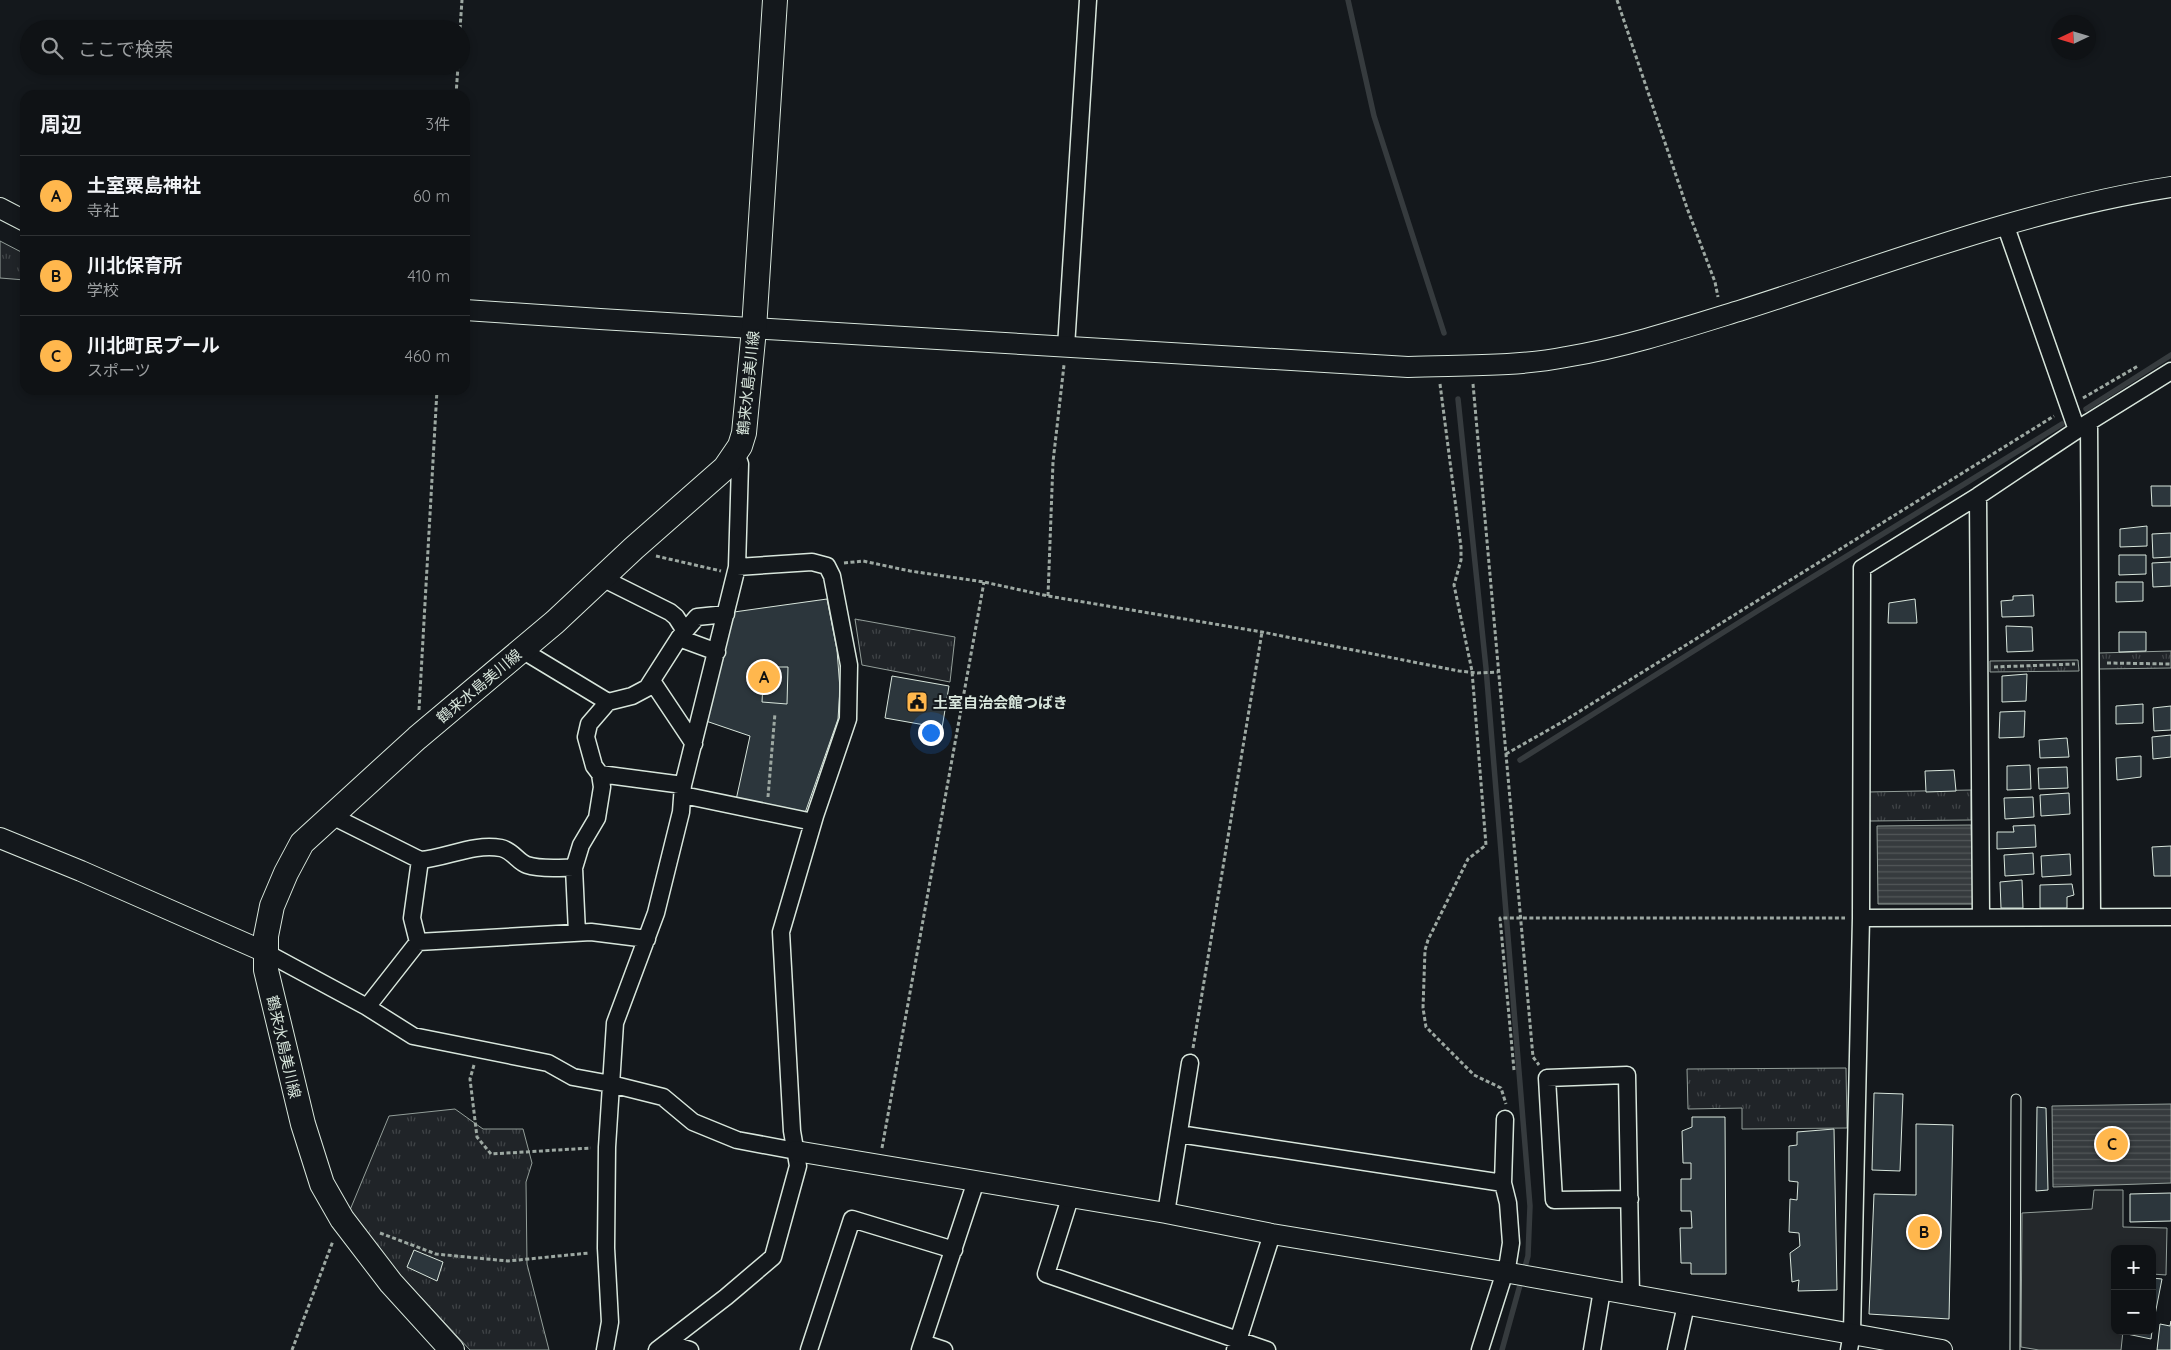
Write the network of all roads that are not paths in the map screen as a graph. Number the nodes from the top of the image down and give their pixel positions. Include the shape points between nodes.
1 (775, 0) edge
2 (1088, 0) edge
3 (2171, 187) edge
4 (0, 208) edge
5 (20, 218) edge
6 (2005, 224) junction
7 (470, 310) edge
8 (754, 329) junction
9 (1066, 347) junction
10 (2171, 371) edge
11 (2083, 426) junction
12 (736, 453) junction
13 (1978, 496) junction
14 (736, 571) junction
15 (602, 578) junction
16 (726, 614) junction
17 (682, 634) junction
18 (522, 650) junction
19 (717, 652) junction
20 (652, 681) junction
21 (608, 702) junction
22 (694, 744) junction
23 (600, 774) junction
24 (683, 790) junction
25 (332, 816) junction
26 (813, 822) junction
27 (0, 838) edge
28 (420, 860) junction
29 (574, 868) junction
30 (2092, 916) junction
31 (1981, 917) junction
32 (2171, 917) edge
33 (1861, 918) junction
34 (577, 933) junction
35 (647, 939) junction
36 (418, 942) junction
37 (265, 952) junction
38 (367, 1007) junction
39 (1190, 1063) road end
40 (612, 1084) junction
41 (2016, 1099) dead end
42 (1505, 1119) road end
43 (1179, 1134) junction
44 (796, 1151) junction
45 (976, 1181) junction
46 (1503, 1183) junction
47 (1070, 1198) junction
48 (1630, 1199) junction
49 (1166, 1214) junction
50 (1272, 1234) junction
51 (954, 1250) junction
52 (1519, 1275) junction
53 (1602, 1290) junction
54 (1632, 1295) junction
55 (1686, 1304) junction
56 (1850, 1342) edge
57 (1237, 1345) edge
58 (662, 1346) edge
59 (921, 1346) edge
60 (452, 1350) edge
61 (605, 1350) edge
62 (690, 1350) edge
63 (809, 1350) edge
64 (944, 1350) edge
65 (1268, 1350) edge
66 (1480, 1350) edge
67 (1592, 1350) edge
68 (1676, 1350) edge
69 (1942, 1350) edge
70 (2015, 1350) edge

1 - 8 main road, 鶴来水島美川線
2 - 9 street
3 - 6 street via 2071,206
4 - 5 street
6 - 9 street via 1654,338 1565,358 1408,367
6 - 11 street via 2069,407
7 - 8 street
8 - 9 street
8 - 12 main road, 鶴来水島美川線 via 744,433
10 - 11 street
11 - 13 street
11 - 30 street
12 - 14 street via 740,464
12 - 15 main road, 鶴来水島美川線 via 725,468
13 - 31 street
13 - 33 street via 1862,568
14 - 16 street
14 - 26 street via 812,562 826,566 832,576 849,665 848,719
15 - 17 street via 670,612 676,617
15 - 18 main road, 鶴来水島美川線
16 - 17 street via 697,617
16 - 19 street
17 - 19 street
17 - 20 street
18 - 21 street
18 - 25 main road, 鶴来水島美川線 via 417,738
19 - 22 street
20 - 21 street via 632,696
20 - 22 street
21 - 23 street via 589,724 586,737 594,766
22 - 24 street
23 - 24 street
23 - 29 street via 602,787 597,818 581,845
24 - 26 street
24 - 35 street via 677,830
25 - 28 street
25 - 37 main road, 鶴来水島美川線 via 302,843 286,873 272,906
26 - 44 street via 780,932 792,1131
27 - 37 street
28 - 29 street via 466,849 501,848 526,865
28 - 36 street via 412,918
29 - 34 street
30 - 31 street
30 - 32 street
31 - 33 street
33 - 56 street
34 - 35 street
34 - 36 street
35 - 40 street via 615,1023
36 - 38 street
37 - 38 street
37 - 60 main road, 鶴来水島美川線 via 266,970 303,1124 322,1184 342,1220 391,1283
38 - 40 street via 413,1036 548,1063 573,1077
39 - 43 street
40 - 44 street via 663,1097 693,1122 737,1140
40 - 61 street via 607,1146 606,1248 610,1322
41 - 70 lane
42 - 46 street
43 - 46 street
43 - 49 street
44 - 45 street
44 - 58 street via 798,1166 773,1257
45 - 47 street
45 - 51 street
46 - 52 street
47 - 49 street
47 - 57 street via 1046,1274
48 - 48 street via 1627,1075 1546,1078 1554,1200
48 - 54 street
49 - 50 street
50 - 52 street
50 - 57 street
51 - 59 street
51 - 63 street via 852,1219
52 - 53 street
52 - 66 street
53 - 54 street
53 - 67 street
54 - 55 street
55 - 56 street
55 - 68 street
56 - 69 street
57 - 65 street
58 - 62 street
59 - 64 street

